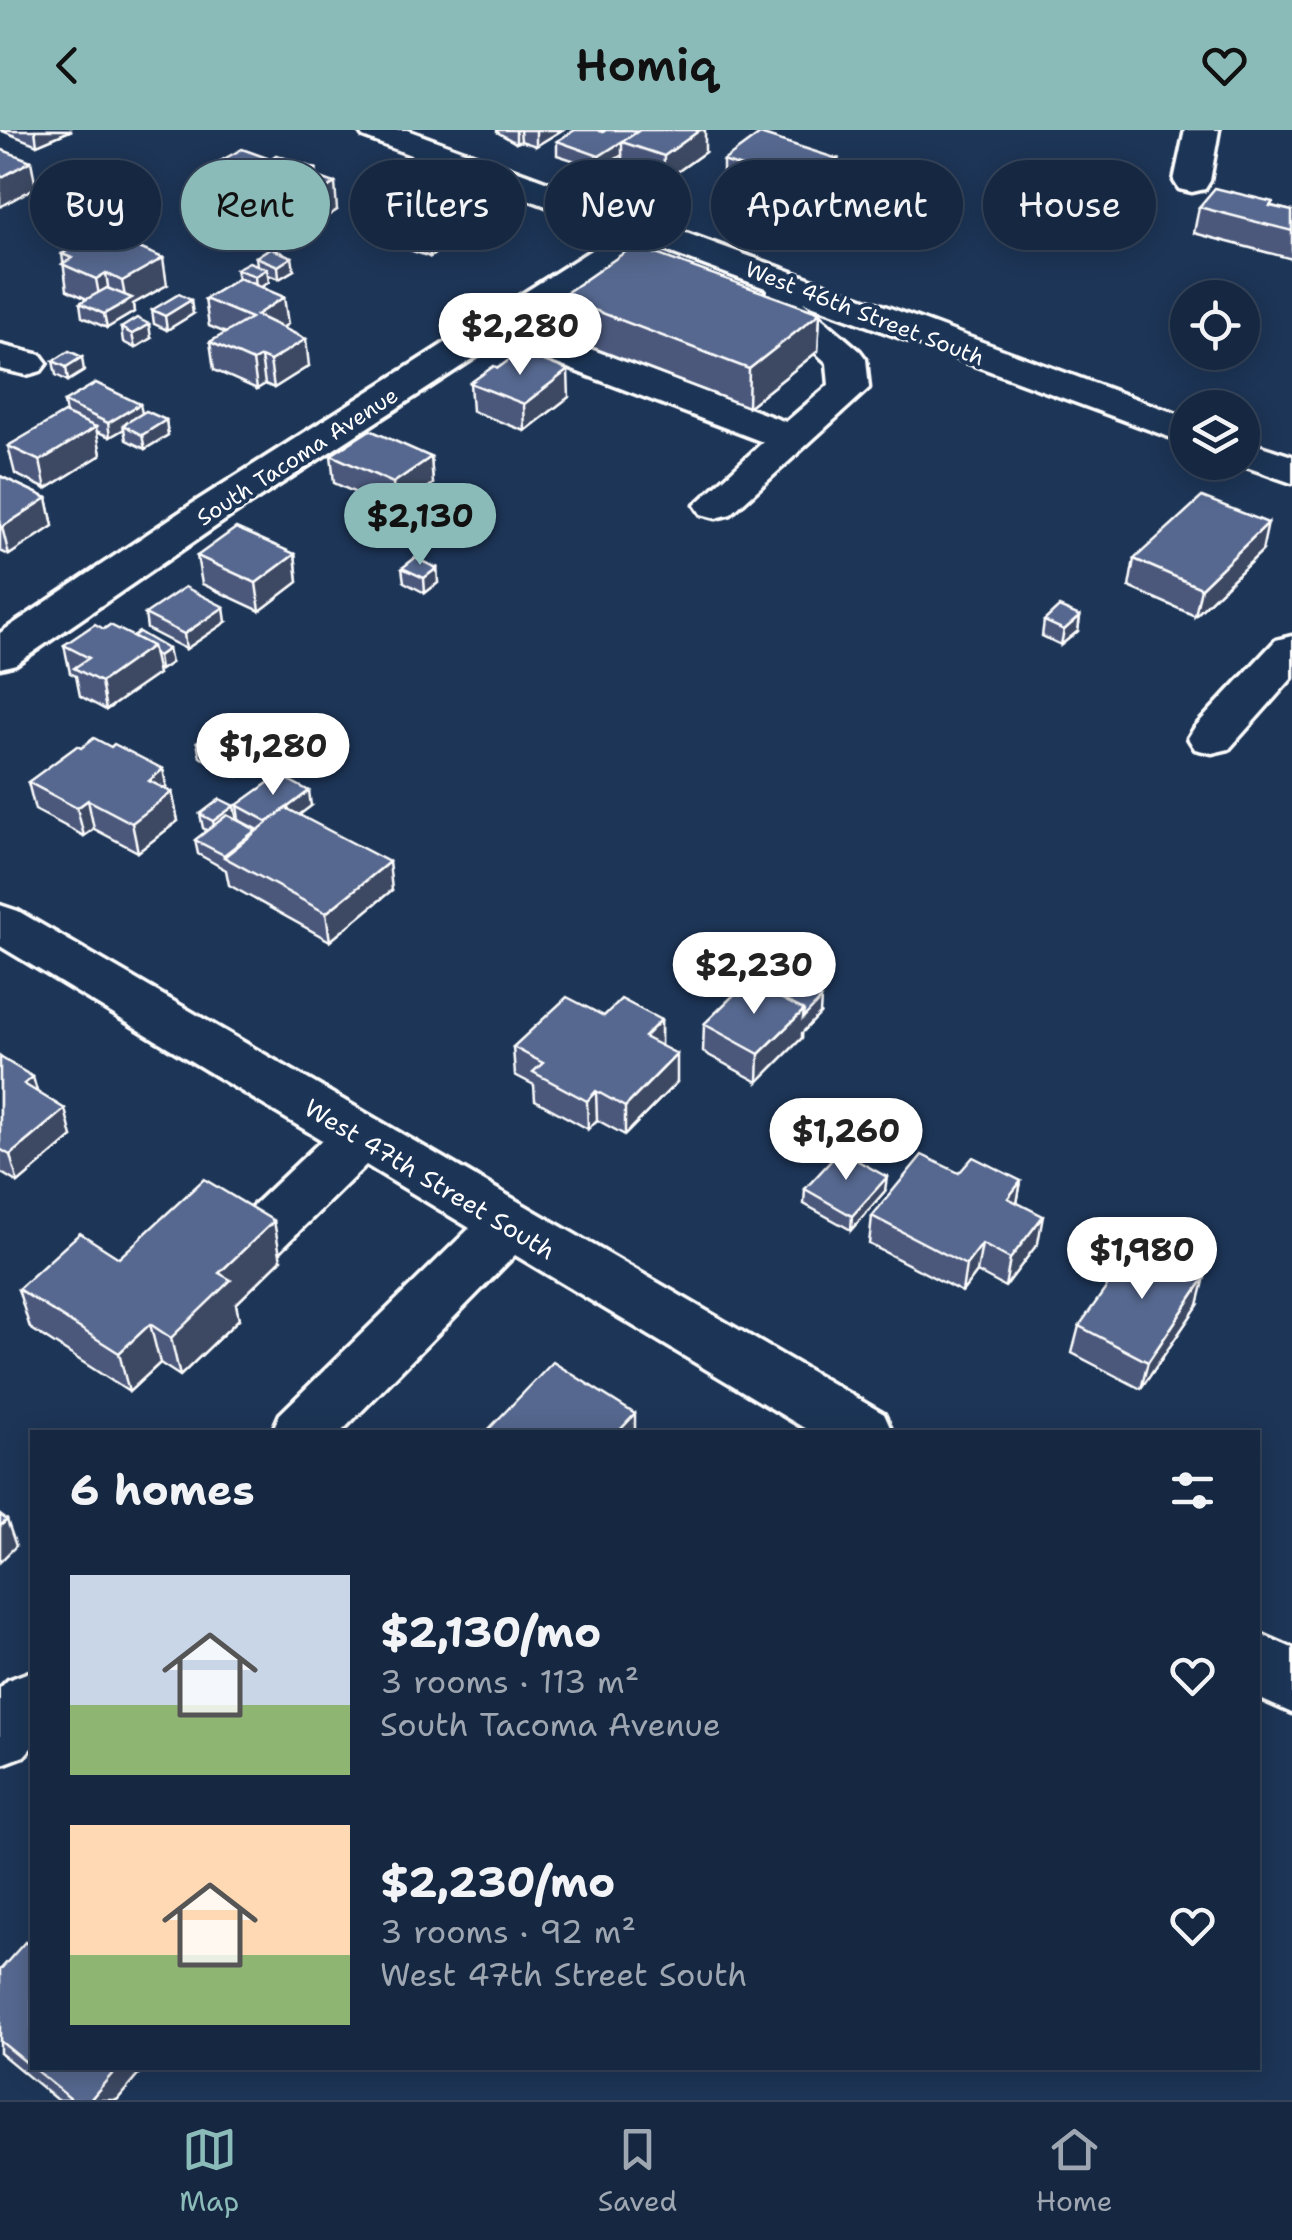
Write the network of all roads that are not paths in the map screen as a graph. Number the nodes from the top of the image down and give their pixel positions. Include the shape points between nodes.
1 (375, 130) edge
2 (1202, 130) edge
3 (1192, 181) dead end
4 (545, 192) edge
5 (691, 246) edge
6 (633, 250) edge
7 (789, 284) junction
8 (744, 313) edge
9 (498, 328) junction
10 (833, 347) junction
11 (1170, 425) edge
12 (792, 438) junction
13 (1260, 458) edge
14 (1292, 470) edge
15 (716, 505) dead end
16 (1292, 650) edge
17 (0, 654) edge
18 (1212, 738) dead end
19 (0, 923) edge
20 (360, 1137) junction
21 (508, 1226) junction
22 (260, 1234) edge
23 (304, 1430) edge
24 (859, 1430) edge
25 (1260, 1664) edge
26 (1292, 1684) edge

1 - 4 street, West 46th Street South
2 - 3 street
5 - 7 street, West 46th Street South
6 - 9 street, South Tacoma Avenue via 621,266
7 - 10 street via 781,303
7 - 11 street, West 46th Street South
8 - 10 street
9 - 12 street
9 - 17 street, South Tacoma Avenue
10 - 12 street via 846,359 849,388
12 - 15 street
13 - 14 street
16 - 18 street
19 - 20 street, West 47th Street South
20 - 21 street, West 47th Street South
20 - 22 street
21 - 23 street
21 - 24 street, West 47th Street South
25 - 26 street

